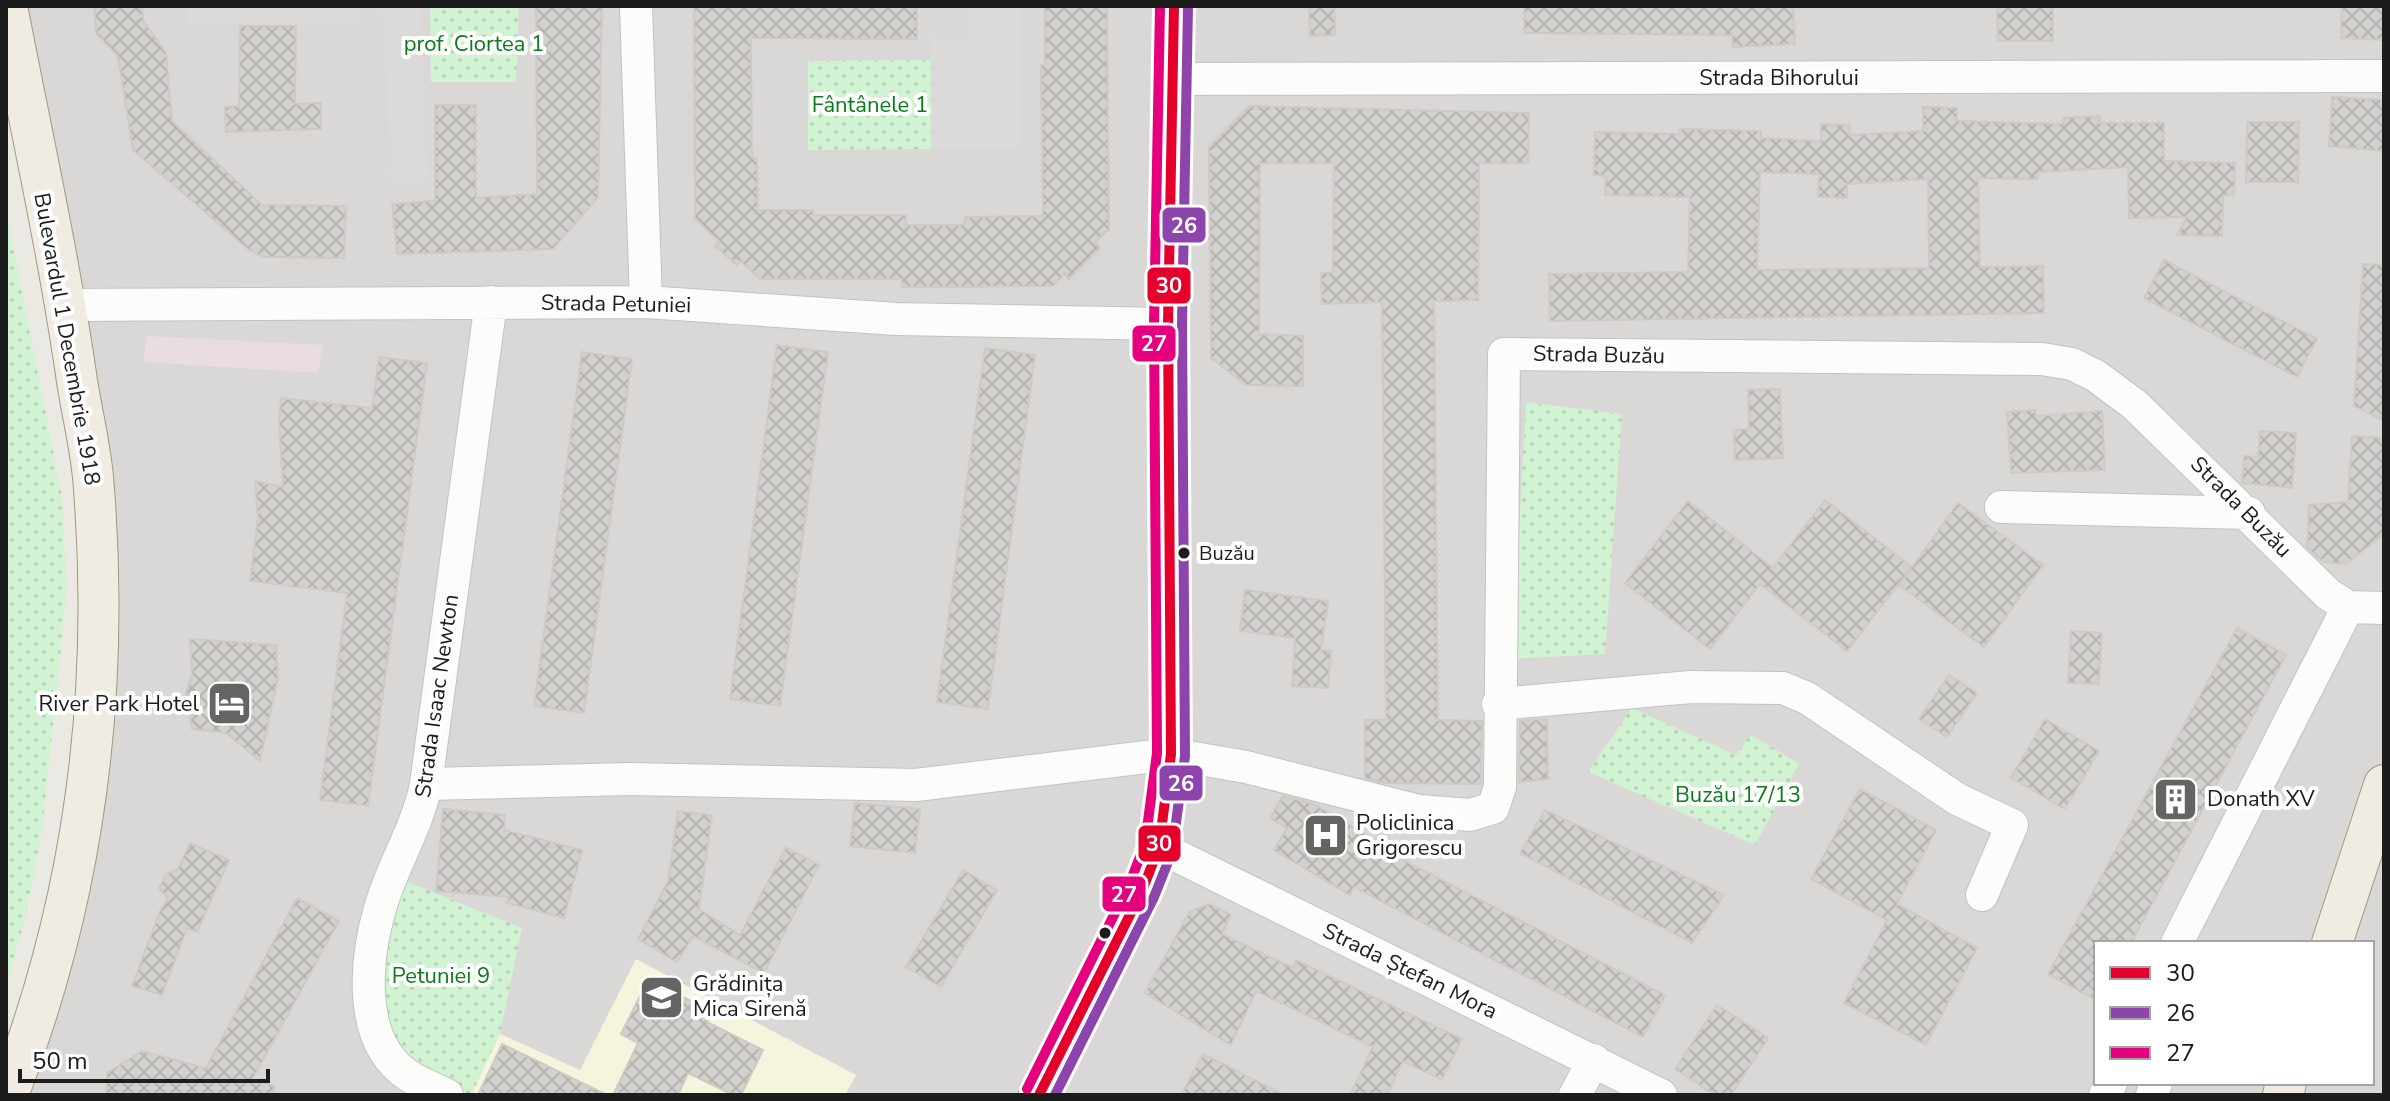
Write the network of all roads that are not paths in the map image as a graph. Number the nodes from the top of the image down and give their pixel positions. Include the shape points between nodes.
1 (7, 6) edge
2 (636, 6) edge
3 (1174, 6) edge
4 (2384, 76) edge
5 (1175, 79) junction
6 (491, 302) junction
7 (646, 302) junction
8 (64, 305) junction
9 (1168, 324) junction
10 (2001, 507) dead end
11 (2249, 513) junction
12 (2348, 607) junction
13 (2384, 608) edge
14 (1498, 704) junction
15 (1171, 754) junction
16 (426, 784) junction
17 (2384, 785) edge
18 (1159, 847) junction
19 (1982, 895) dead end
20 (2178, 941) edge
21 (2333, 941) edge
22 (1594, 1060) junction
23 (8, 1095) edge
24 (447, 1095) edge
25 (1039, 1095) edge
26 (1575, 1095) edge
27 (1661, 1095) edge

1 - 8 main road, Bulevardul 1 Decembrie 1918
2 - 7 street
3 - 5 main road
4 - 5 street, Strada Bihorului
5 - 9 main road
6 - 7 street, Strada Petuniei
6 - 8 street, Strada Petuniei
6 - 16 street, Strada Isaac Newton
7 - 9 street, Strada Petuniei via 896,319
8 - 23 main road, Bulevardul 1 Decembrie 1918 via 93,475 96,719 59,944
9 - 15 main road
10 - 11 street
11 - 12 street, Strada Buzău via 2328,594
11 - 14 street, Strada Buzău via 2135,405 2072,364 2042,359 1504,354
12 - 13 street
12 - 20 street
14 - 15 street, Strada Buzău via 1500,787 1493,808 1470,815 1419,811 1246,767
14 - 19 street via 1691,687 1783,688 1807,698 1957,799 2012,825
15 - 16 street via 916,785 629,779
15 - 18 main road
16 - 24 street, Strada Isaac Newton via 383,900 368,1006 380,1044 406,1075
17 - 21 main road
18 - 22 street, Strada Ștefan Mora
18 - 25 main road
22 - 26 street
22 - 27 street, Strada Ștefan Mora

